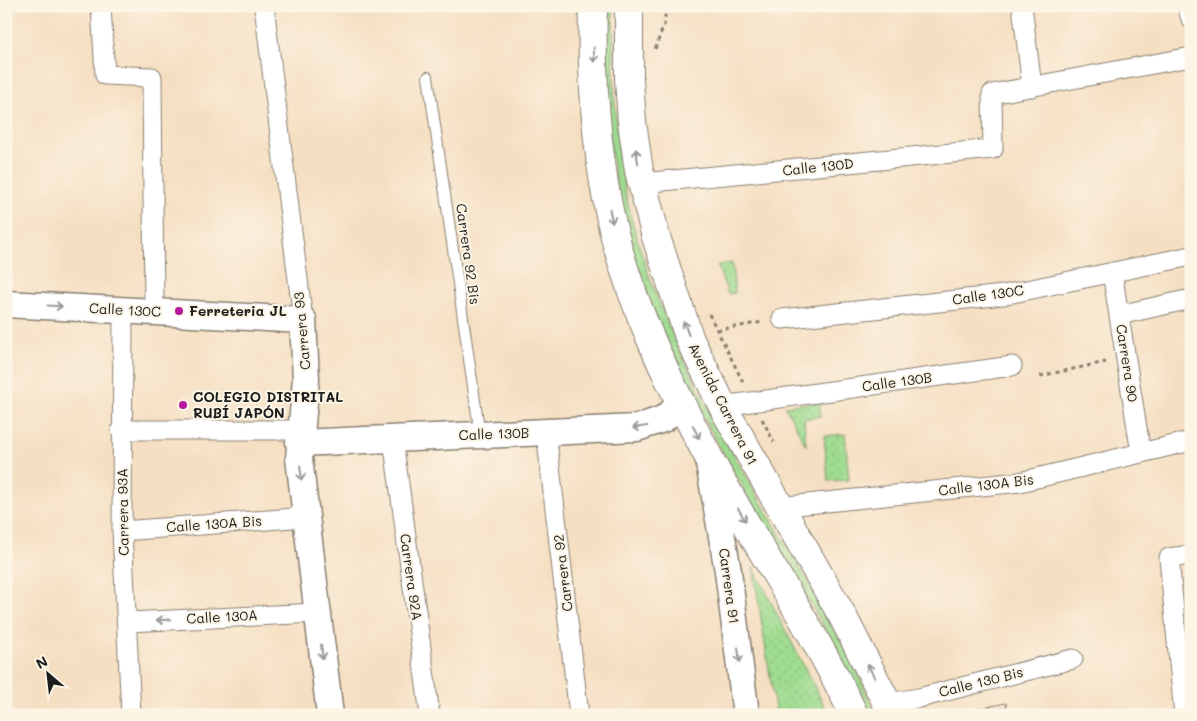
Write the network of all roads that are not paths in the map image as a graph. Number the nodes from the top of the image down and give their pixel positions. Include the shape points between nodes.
1 (102, 6) edge
2 (264, 6) edge
3 (592, 6) edge
4 (629, 6) edge
5 (1022, 6) edge
6 (1187, 6) edge
7 (1191, 19) edge
8 (1191, 57) edge
9 (428, 77) dead end
10 (1032, 87) junction
11 (642, 183) junction
12 (1191, 256) edge
13 (1112, 272) junction
14 (1191, 299) edge
15 (6, 304) edge
16 (123, 310) junction
17 (154, 312) junction
18 (1119, 315) junction
19 (782, 319) road end
20 (303, 320) junction
21 (1012, 366) dead end
22 (682, 404) junction
23 (722, 406) junction
24 (121, 430) junction
25 (546, 432) junction
26 (480, 435) junction
27 (300, 436) junction
28 (393, 439) junction
29 (1191, 440) edge
30 (1141, 453) junction
31 (708, 457) junction
32 (778, 507) junction
33 (306, 517) junction
34 (122, 531) junction
35 (1191, 555) edge
36 (318, 613) junction
37 (127, 622) junction
38 (1073, 659) dead end
39 (891, 709) edge
40 (131, 715) edge
41 (330, 715) edge
42 (430, 715) edge
43 (579, 715) edge
44 (746, 715) edge
45 (854, 715) edge
46 (1184, 715) edge

1 - 17 street via 105,75 152,77
2 - 20 street, Carrera 93
3 -> 22 main road via 596,126 602,176 614,230 644,321
11 -> 4 main road, Avenida Carrera 91 via 632,122
5 - 10 street
6 - 7 street
8 - 10 street
9 - 26 lane, Carrera 92 Bis
10 - 11 street, Calle 130D via 992,94 993,149
23 -> 11 main road, Avenida Carrera 91 via 685,326
12 - 13 street, Calle 130C
13 - 18 street, Carrera 90
13 - 19 street, Calle 130C via 1003,294
14 - 18 street
15 -> 16 street, Calle 130C
16 - 17 street, Calle 130C
16 - 24 street, Carrera 93A
17 - 20 street, Calle 130C
18 - 30 street, Carrera 90
20 - 27 street, Carrera 93 via 306,379
21 - 23 street, Calle 130B
22 -> 25 street, Calle 130B via 663,419 645,426
22 -> 31 main road
23 - 32 main road, Avenida Carrera 91
24 - 27 street, Calle 130B
24 - 34 street, Carrera 93A
25 - 26 street, Calle 130B
25 - 43 street, Carrera 92
26 - 28 street, Calle 130B
27 - 28 street, Calle 130B
27 -> 33 street, Carrera 93
28 - 42 street, Carrera 92A
29 - 30 street, Calle 130A Bis
30 - 32 street, Calle 130A Bis via 1020,482
31 -> 44 street, Carrera 91 via 728,571
31 -> 45 main road
39 -> 32 main road, Avenida Carrera 91 via 842,615
33 - 34 street, Calle 130A Bis
33 - 36 street, Carrera 93
34 - 37 street, Carrera 93A
35 - 46 street via 1169,558
36 -> 37 street, Calle 130A
36 -> 41 street, Carrera 93
37 - 40 street, Carrera 93A
38 - 39 street, Calle 130 Bis via 919,698

